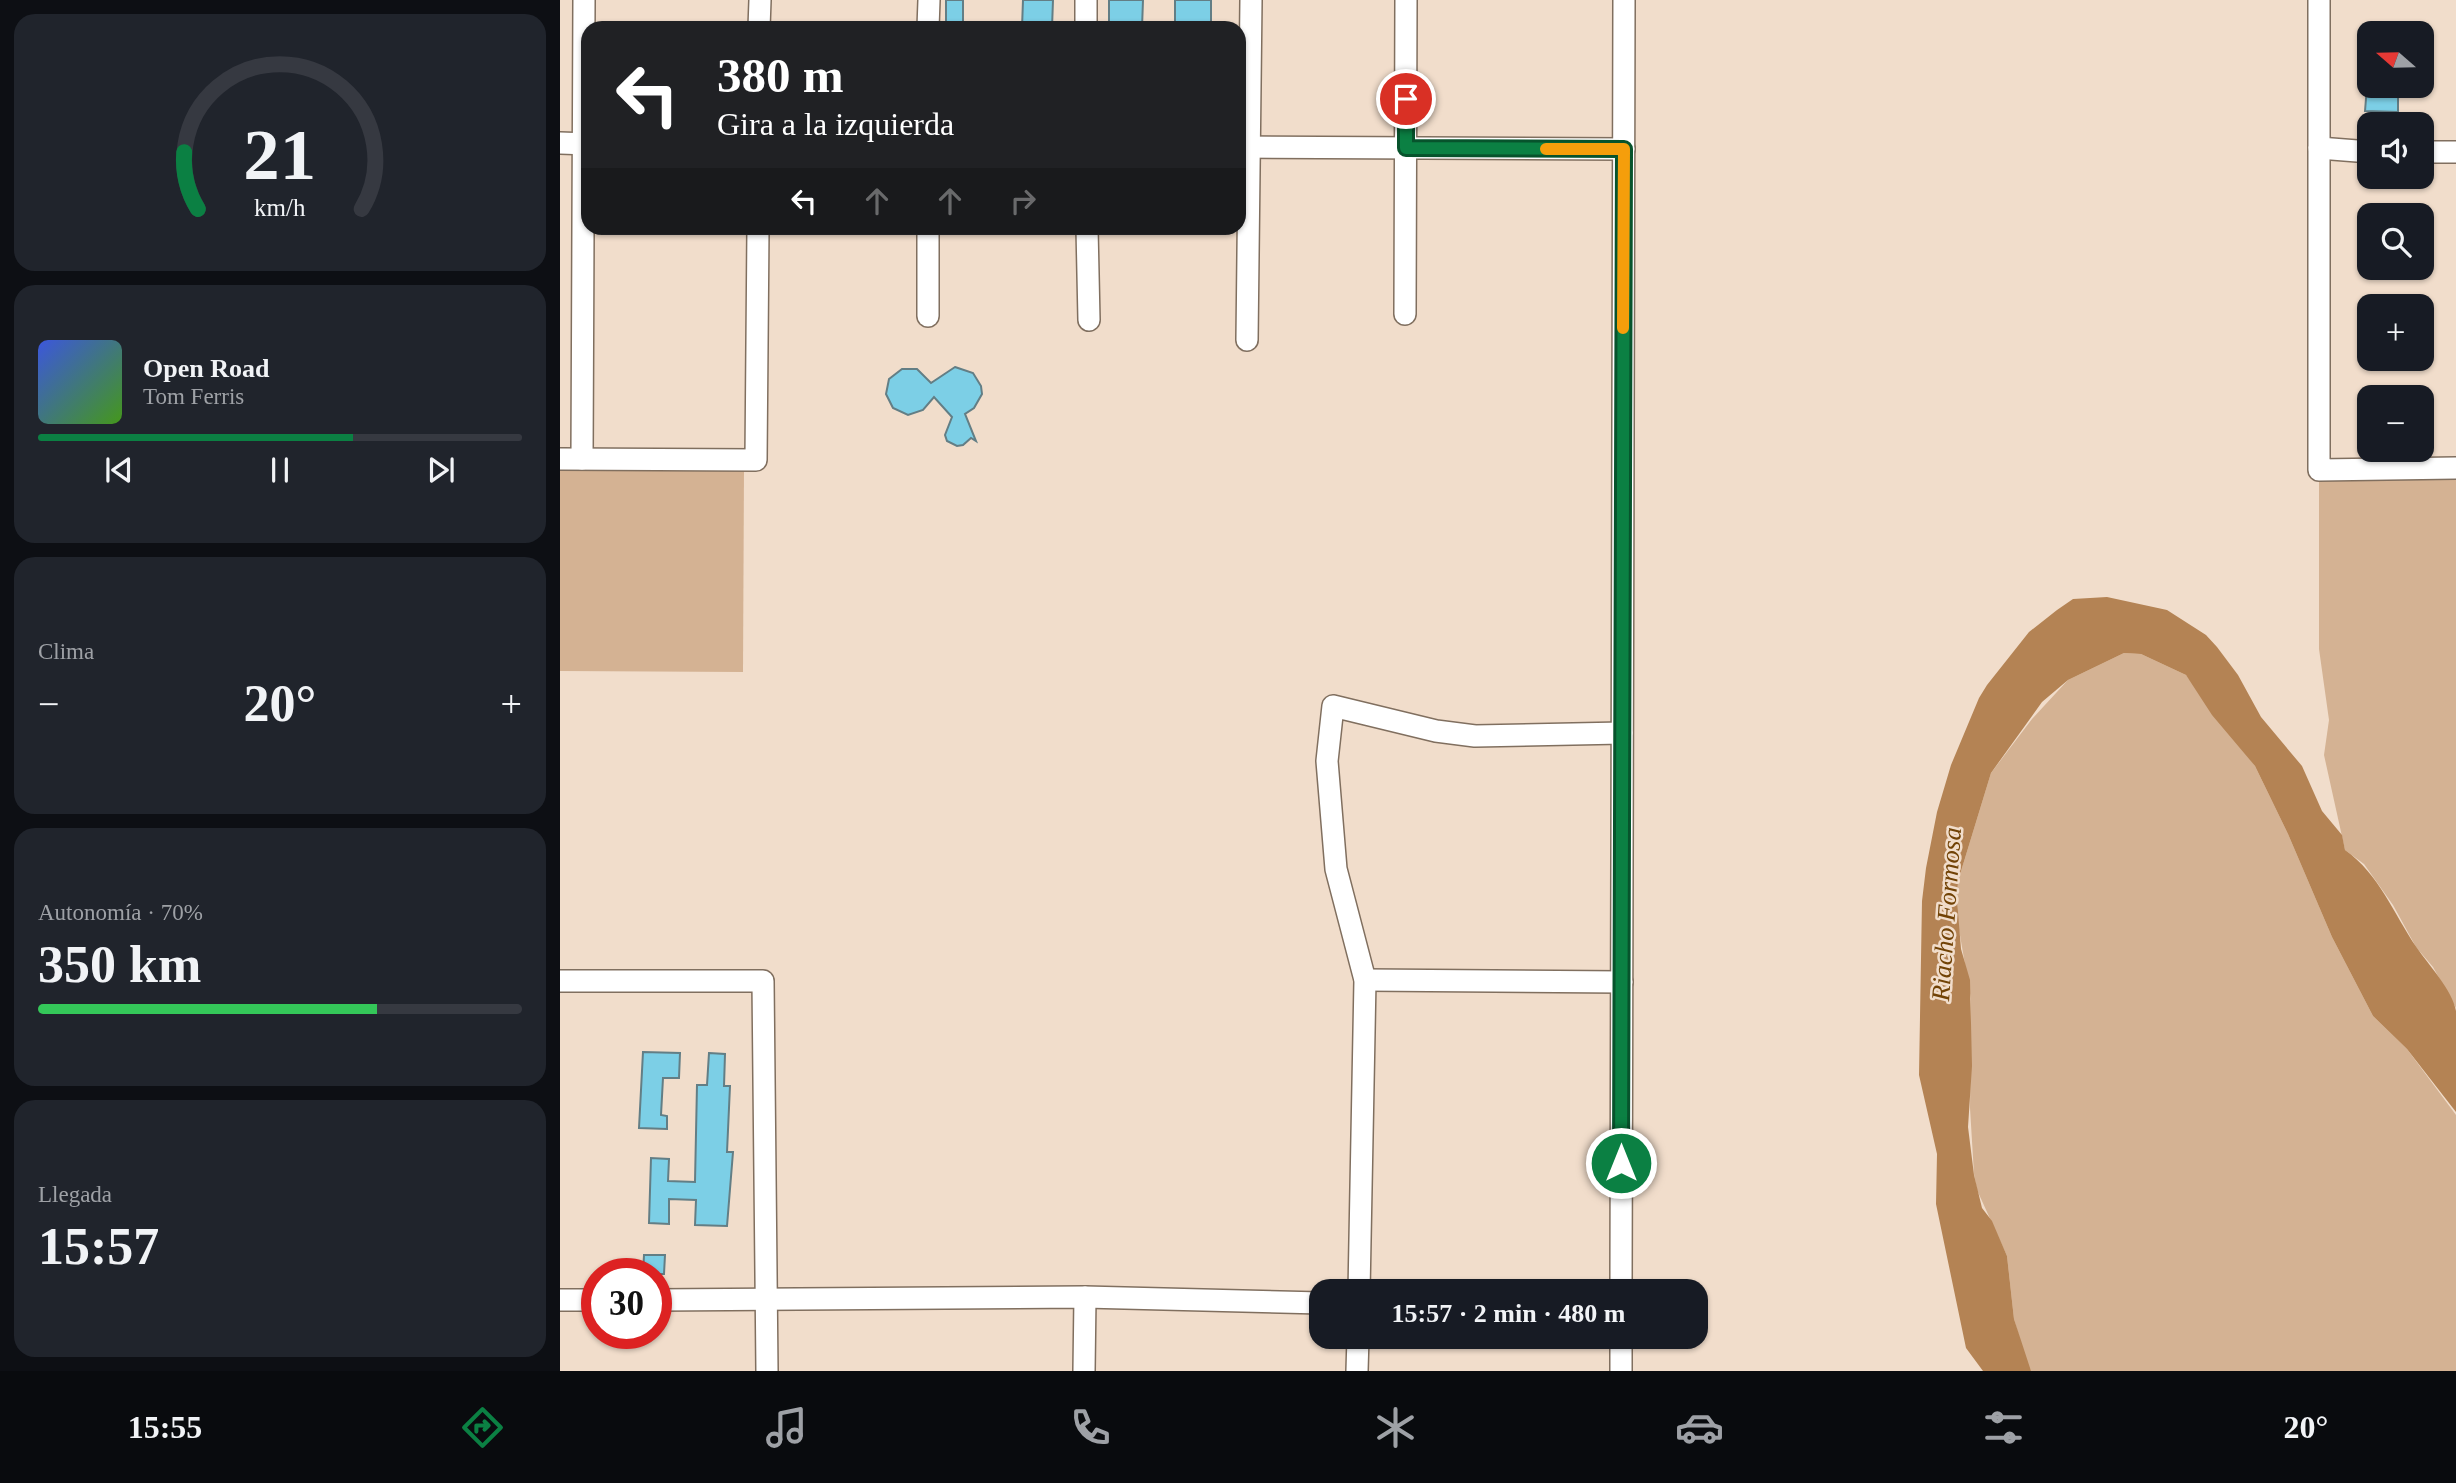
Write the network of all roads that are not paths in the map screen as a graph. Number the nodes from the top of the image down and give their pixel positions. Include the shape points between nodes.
1 (584, 0) edge
2 (760, 0) edge
3 (929, 0) edge
4 (1086, 0) edge
5 (1251, 0) edge
6 (1406, 0) edge
7 (1624, 0) edge
8 (2319, 0) edge
9 (584, 21) edge
10 (759, 21) edge
11 (928, 21) edge
12 (1086, 21) edge
13 (1246, 105) edge
14 (560, 144) edge
15 (581, 144) edge
16 (1246, 147) edge
17 (1406, 148) junction
18 (2319, 148) junction
19 (1624, 149) junction
20 (2357, 151) edge
21 (2434, 152) edge
22 (2456, 152) edge
23 (584, 235) edge
24 (758, 235) edge
25 (928, 235) edge
26 (1087, 235) edge
27 (1245, 235) edge
28 (1405, 314) dead end
29 (928, 316) dead end
30 (1089, 320) dead end
31 (1247, 340) dead end
32 (560, 459) edge
33 (582, 459) junction
34 (2456, 468) edge
35 (1622, 733) junction
36 (1365, 980) junction
37 (560, 981) edge
38 (1622, 982) junction
39 (1359, 1279) edge
40 (1621, 1279) edge
41 (1085, 1297) junction
42 (765, 1299) junction
43 (560, 1300) edge
44 (581, 1300) edge
45 (672, 1300) edge
46 (1309, 1303) edge
47 (1358, 1349) edge
48 (1621, 1349) edge
49 (767, 1371) edge
50 (1084, 1371) edge
51 (1357, 1371) edge
52 (1621, 1371) edge

1 - 9 street
2 - 10 street
3 - 11 street
4 - 12 street
5 - 13 street
6 - 17 street
7 - 19 street
8 - 18 street
14 - 15 street
16 - 17 street
17 - 19 street
17 - 28 street
18 - 20 street
18 - 34 street via 2319,470
19 - 35 street
21 - 22 street
23 - 33 street
24 - 33 street via 756,460
25 - 29 street
26 - 30 street
27 - 31 street
32 - 33 street
35 - 36 street via 1475,736 1333,706 1328,761 1336,869
35 - 38 street
36 - 38 street
36 - 39 street
37 - 42 street via 763,981
38 - 40 street
41 - 42 street
41 - 46 street
41 - 50 street
42 - 45 street
42 - 49 street
43 - 44 street
47 - 51 street
48 - 52 street

